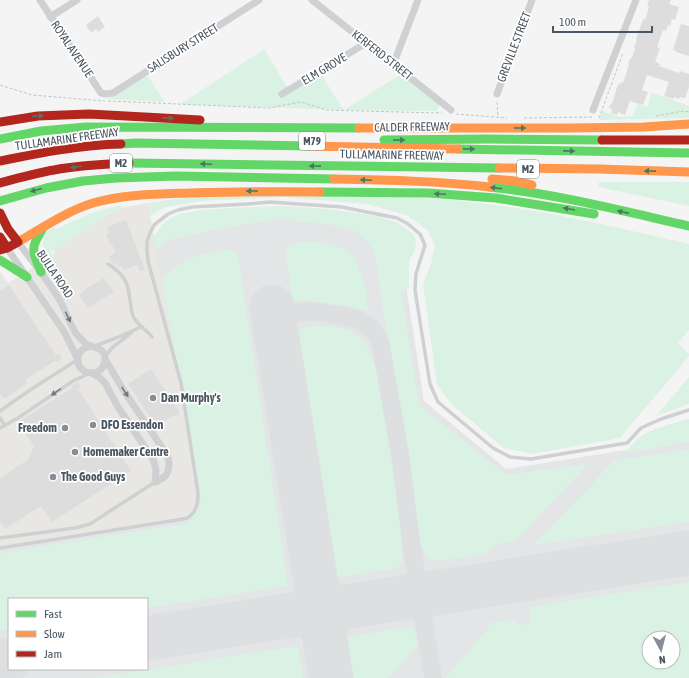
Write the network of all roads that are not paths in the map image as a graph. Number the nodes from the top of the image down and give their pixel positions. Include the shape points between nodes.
1 (40, 0) edge
2 (77, 0) edge
3 (259, 0) edge
4 (312, 0) edge
5 (418, 0) edge
6 (532, 0) edge
7 (636, 0) edge
8 (50, 17) junction
9 (366, 43) junction
10 (393, 65) junction
11 (106, 94) joint
12 (282, 94) dead end
13 (497, 94) road end
14 (451, 110) road end
15 (593, 110) road end
16 (0, 122) edge
17 (689, 124) edge
18 (644, 127) junction
19 (383, 128) junction
20 (689, 128) edge
21 (0, 139) edge
22 (689, 140) edge
23 (136, 143) junction
24 (689, 153) edge
25 (0, 161) edge
26 (368, 167) junction
27 (689, 172) edge
28 (144, 176) junction
29 (0, 183) edge
30 (375, 192) junction
31 (0, 201) edge
32 (0, 213) edge
33 (600, 215) dead end
34 (689, 218) edge
35 (629, 221) dead end
36 (689, 226) edge
37 (44, 227) junction
38 (689, 234) edge
39 (0, 237) edge
40 (18, 242) junction
41 (4, 249) edge
42 (0, 260) edge
43 (108, 264) dead end
44 (41, 272) junction
45 (27, 277) junction
46 (141, 327) junction
47 (136, 329) junction
48 (152, 337) dead end
49 (93, 346) junction
50 (105, 358) junction
51 (77, 359) junction
52 (91, 373) junction
53 (689, 410) edge
54 (0, 411) edge
55 (0, 418) edge
56 (5, 426) junction
57 (0, 428) edge
58 (155, 482) junction
59 (0, 538) edge
60 (0, 548) edge

1 - 8 street, ROYAL AVENUE
2 - 8 street
3 - 11 street, SALISBURY STREET via 113,93
4 - 9 street, KERFERD STREET
5 - 10 street
6 - 13 street, GREVILLE STREET
7 - 15 street
8 - 11 street, ROYAL AVENUE via 101,93
9 - 10 street, KERFERD STREET
9 - 12 street, ELM GROVE
10 - 14 street, KERFERD STREET
16 -> 19 main road via 38,116 89,114
17 - 18 main road
19 -> 18 main road
18 - 20 main road
19 - 21 main road via 86,127 40,131
23 -> 22 main road, CALDER FREEWAY / M79 via 488,138
23 -> 24 main road, TULLAMARINE FREEWAY / M2
23 - 25 main road, TULLAMARINE FREEWAY / M2 via 50,151
27 -> 26 main road, TULLAMARINE FREEWAY / M2
26 -> 29 main road, TULLAMARINE FREEWAY / M2 via 129,163 63,168
26 - 34 main road via 515,181
28 - 30 main road
28 -> 31 main road via 83,181
36 -> 28 main road via 562,198 471,185
33 -> 30 main road via 496,198
30 -> 37 main road via 252,191 136,195 93,203
32 - 40 main road, BULLA ROAD
35 - 38 main road
37 - 40 main road
37 - 44 main road via 33,246
39 - 41 main road, BULLA ROAD
40 - 41 main road
40 - 44 street, BULLA ROAD
41 - 45 street, BULLA ROAD
42 - 45 main road
43 - 46 lane via 122,274 128,288 132,315
44 -> 49 street, BULLA ROAD via 78,336
45 - 51 street, BULLA ROAD via 65,333
46 - 47 lane
46 - 48 lane
47 - 49 lane
47 - 50 lane via 113,347
49 - 50 street via 101,350
49 - 51 street via 84,348
50 - 52 street via 102,369
50 -> 58 street via 167,454 167,473
51 - 52 street via 81,369
51 - 54 lane
52 -> 56 lane via 73,380
52 - 58 street via 105,383 153,459 156,470
53 - 60 lane via 641,428 627,443 531,459 510,457 493,448 438,402 434,394 430,384 415,290 416,274 425,246 420,234 408,224 397,218 334,206 270,202 192,207 168,214 157,222 150,233 147,250 181,383 198,493 196,509 188,518
55 - 56 lane
56 - 57 lane
58 - 59 lane via 86,525

